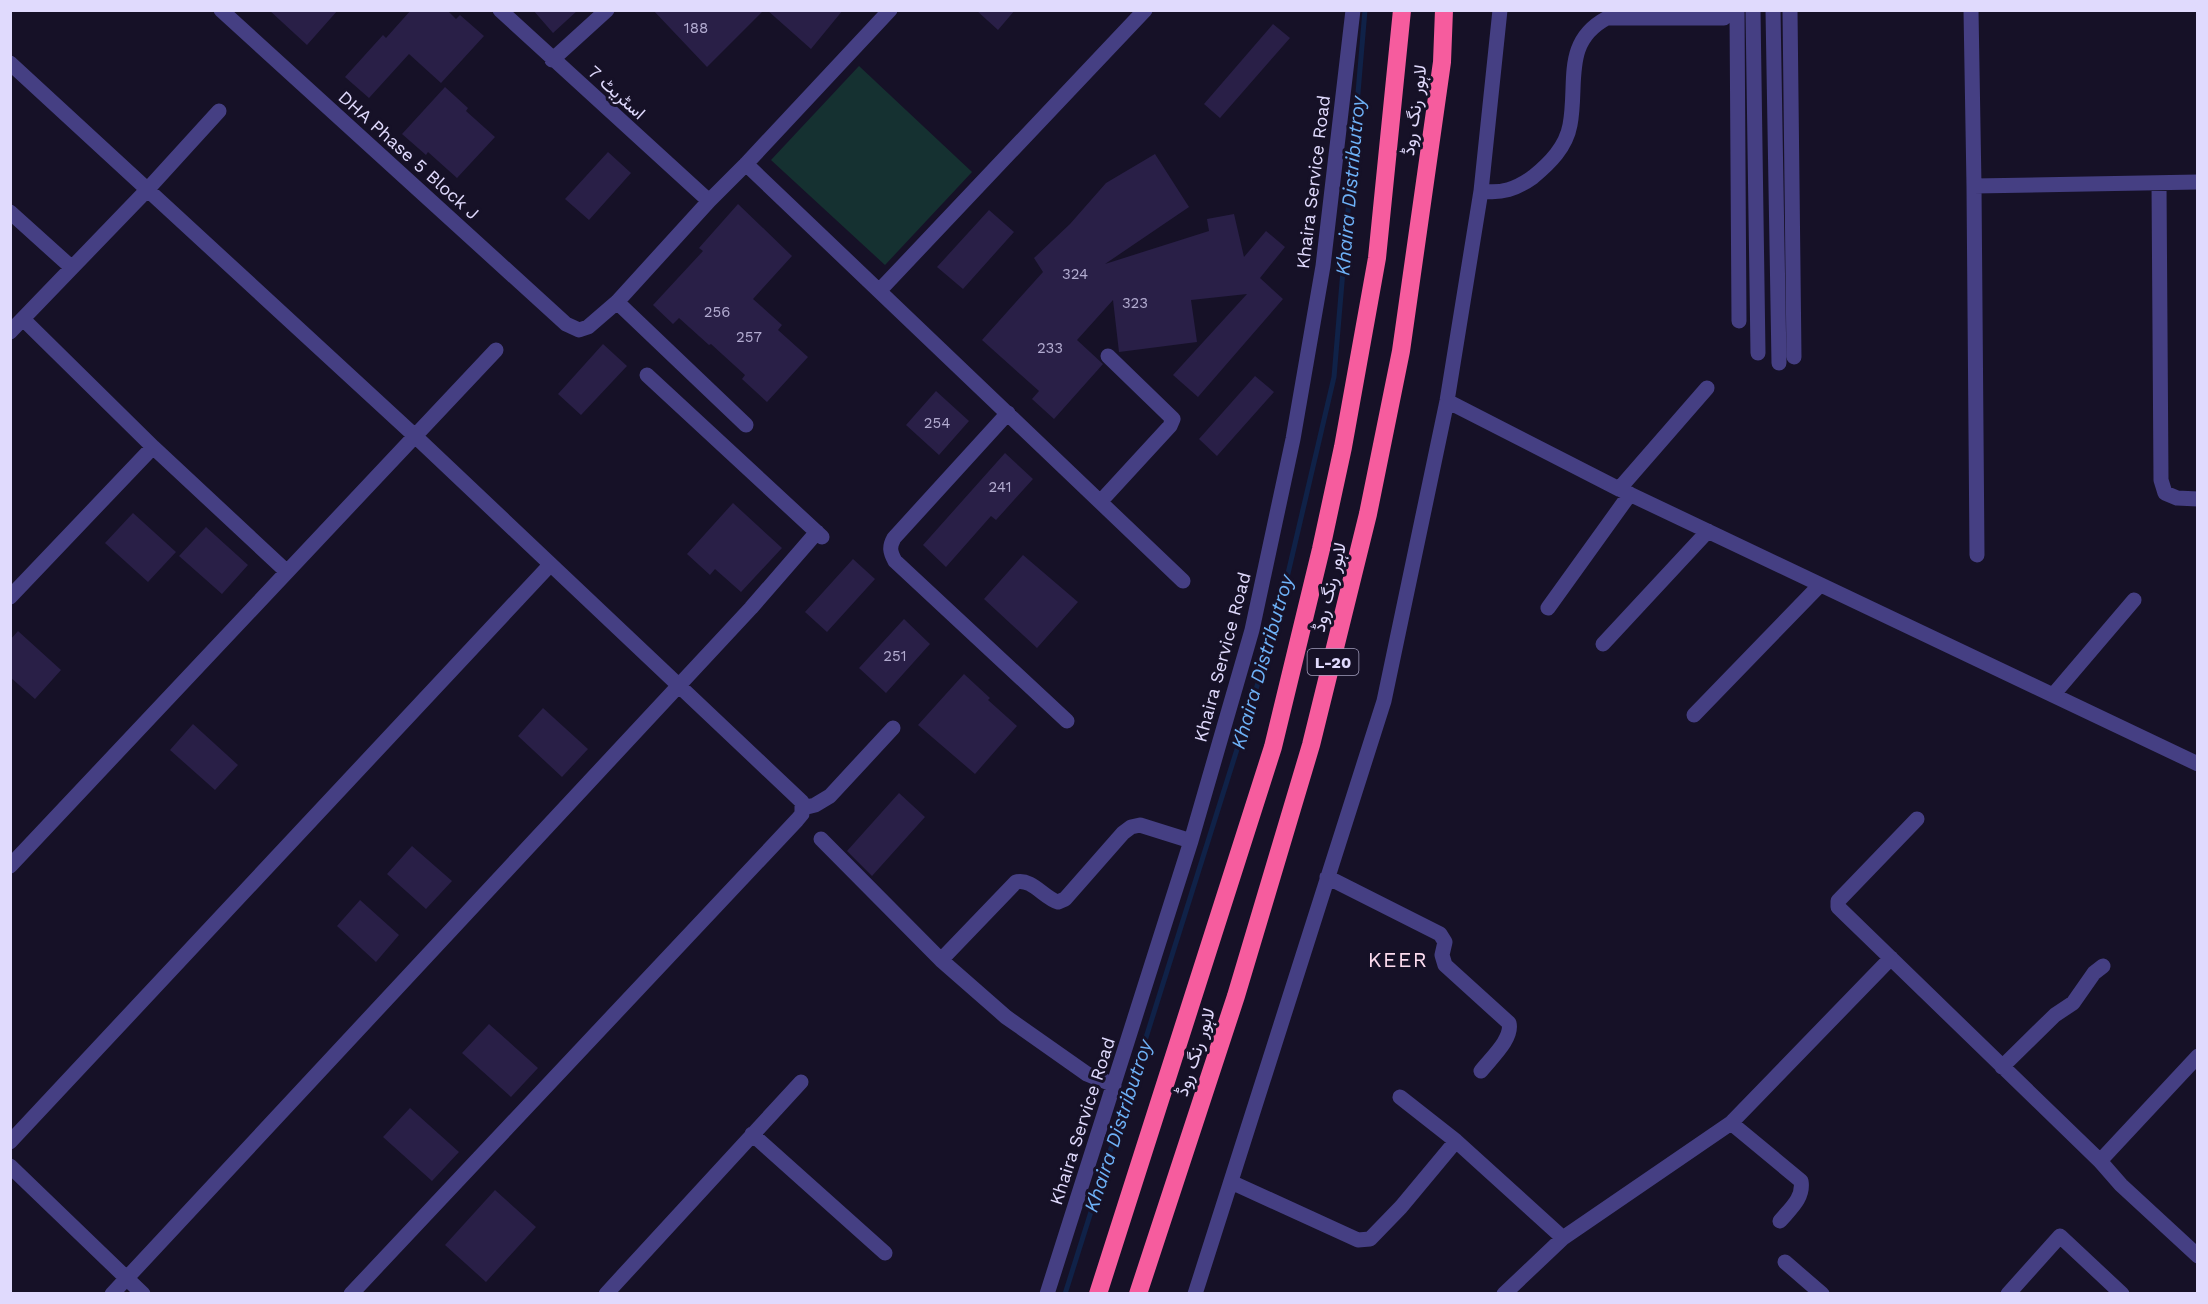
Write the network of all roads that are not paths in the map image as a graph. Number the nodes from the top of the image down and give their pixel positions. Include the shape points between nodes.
1 (221, 10) edge
2 (501, 10) edge
3 (607, 10) edge
4 (890, 10) edge
5 (1145, 10) edge
6 (1353, 10) edge
7 (1402, 10) edge
8 (1444, 10) edge
9 (1500, 10) edge
10 (1734, 10) edge
11 (1753, 10) edge
12 (1773, 10) edge
13 (1790, 10) edge
14 (1971, 10) edge
15 (552, 60) junction
16 (10, 63) edge
17 (219, 111) dead end
18 (746, 164) junction
19 (2198, 182) edge
20 (2159, 183) junction
21 (1974, 186) junction
22 (147, 190) junction
23 (1481, 191) junction
24 (709, 201) junction
25 (10, 212) edge
26 (71, 267) junction
27 (880, 290) junction
28 (617, 302) junction
29 (23, 319) junction
30 (1739, 321) dead end
31 (10, 332) edge
32 (496, 350) dead end
33 (1758, 353) dead end
34 (1108, 356) dead end
35 (1794, 357) dead end
36 (1779, 363) dead end
37 (647, 375) dead end
38 (1707, 388) dead end
39 (1447, 401) junction
40 (1008, 413) junction
41 (746, 425) dead end
42 (415, 436) junction
43 (153, 447) junction
44 (1624, 492) junction
45 (2198, 499) edge
46 (1101, 501) junction
47 (1708, 531) junction
48 (1977, 555) dead end
49 (550, 565) junction
50 (286, 571) junction
51 (1183, 581) dead end
52 (1820, 585) junction
53 (10, 597) edge
54 (2134, 600) dead end
55 (1548, 608) dead end
56 (1603, 644) dead end
57 (678, 685) junction
58 (2053, 695) junction
59 (1694, 715) dead end
60 (1067, 721) dead end
61 (893, 728) dead end
62 (2198, 764) edge
63 (803, 808) junction
64 (1917, 819) dead end
65 (821, 839) dead end
66 (1191, 841) junction
67 (10, 866) edge
68 (1328, 877) junction
69 (1891, 958) junction
70 (941, 960) junction
71 (2103, 966) dead end
72 (2198, 1056) edge
73 (2002, 1067) junction
74 (1481, 1071) dead end
75 (801, 1082) dead end
76 (1114, 1085) junction
77 (1400, 1096) dead end
78 (1731, 1123) junction
79 (752, 1134) junction
80 (1456, 1141) junction
81 (10, 1142) edge
82 (2100, 1161) junction
83 (10, 1166) edge
84 (1231, 1182) junction
85 (1780, 1221) dead end
86 (1563, 1238) junction
87 (885, 1253) dead end
88 (2198, 1256) edge
89 (1785, 1262) dead end
90 (126, 1277) junction
91 (111, 1293) edge
92 (143, 1293) edge
93 (351, 1293) edge
94 (606, 1293) edge
95 (1047, 1293) edge
96 (1098, 1293) edge
97 (1138, 1293) edge
98 (1195, 1293) edge
99 (1504, 1293) edge
100 (1822, 1293) edge
101 (2008, 1293) edge
102 (2122, 1293) edge

1 - 28 street, DHA Phase 5 Block J via 572,328 588,327
2 - 15 street, اسٹریٹ 7
3 - 15 street
4 - 18 street
5 - 27 street
6 - 66 street, Khaira Service Road via 1323,266 1293,439 1252,630
7 - 96 highway, لاہور رنگ روڈ / L-20 via 1377,258 1322,549 1273,747
8 - 97 highway, لاہور رنگ روڈ / L-20 via 1442,62 1401,351 1332,666 1236,996
9 - 23 street
10 - 23 street via 1724,18 1607,18 1593,25 1576,52 1570,126 1557,154 1526,182 1509,191
10 - 30 street
11 - 33 street
12 - 36 street
13 - 35 street
14 - 21 street
15 - 24 street, اسٹریٹ 7
16 - 22 street
17 - 22 street
18 - 24 street
18 - 27 street
19 - 20 street
20 - 21 street
20 - 45 street via 2161,480 2165,493
21 - 48 street
22 - 26 street
22 - 42 street
23 - 39 street
24 - 28 street
25 - 26 street
26 - 29 street
27 - 40 street
28 - 41 street
29 - 31 street
29 - 43 street
32 - 42 street
34 - 46 street via 1173,419
37 - 57 street via 820,534
38 - 44 street
39 - 44 street
39 - 68 street via 1384,701
40 - 46 street
40 - 60 street via 894,538 891,554
42 - 49 street
42 - 50 street
43 - 50 street
43 - 53 street
44 - 47 street
44 - 55 street
46 - 51 street
47 - 52 street
47 - 56 street
49 - 57 street
49 - 81 street
50 - 67 street
52 - 58 street
52 - 59 street
54 - 58 street
57 - 63 street via 799,798
57 - 90 street
58 - 62 street
61 - 63 street via 830,796
63 - 93 street via 797,820
64 - 69 street via 1837,904
65 - 70 street
66 - 70 street via 1140,825 1131,827 1065,899 1052,900 1028,883 1016,882
66 - 76 street, Khaira Service Road
68 - 74 street via 1440,934 1445,965 1509,1023 1508,1036
68 - 84 street
69 - 73 street
69 - 78 street
70 - 76 street via 1006,1017 1087,1074
71 - 73 street via 2073,1003 2055,1015
72 - 82 street
73 - 82 street
75 - 79 street
76 - 95 street, Khaira Service Road
77 - 80 street
78 - 85 street via 1801,1181 1803,1190
78 - 86 street
79 - 87 street
79 - 94 street
80 - 84 street via 1370,1239 1358,1240
80 - 86 street
82 - 88 street
83 - 90 street
84 - 98 street
86 - 99 street
89 - 100 street
90 - 91 street
90 - 92 street
101 - 102 street via 2060,1236

